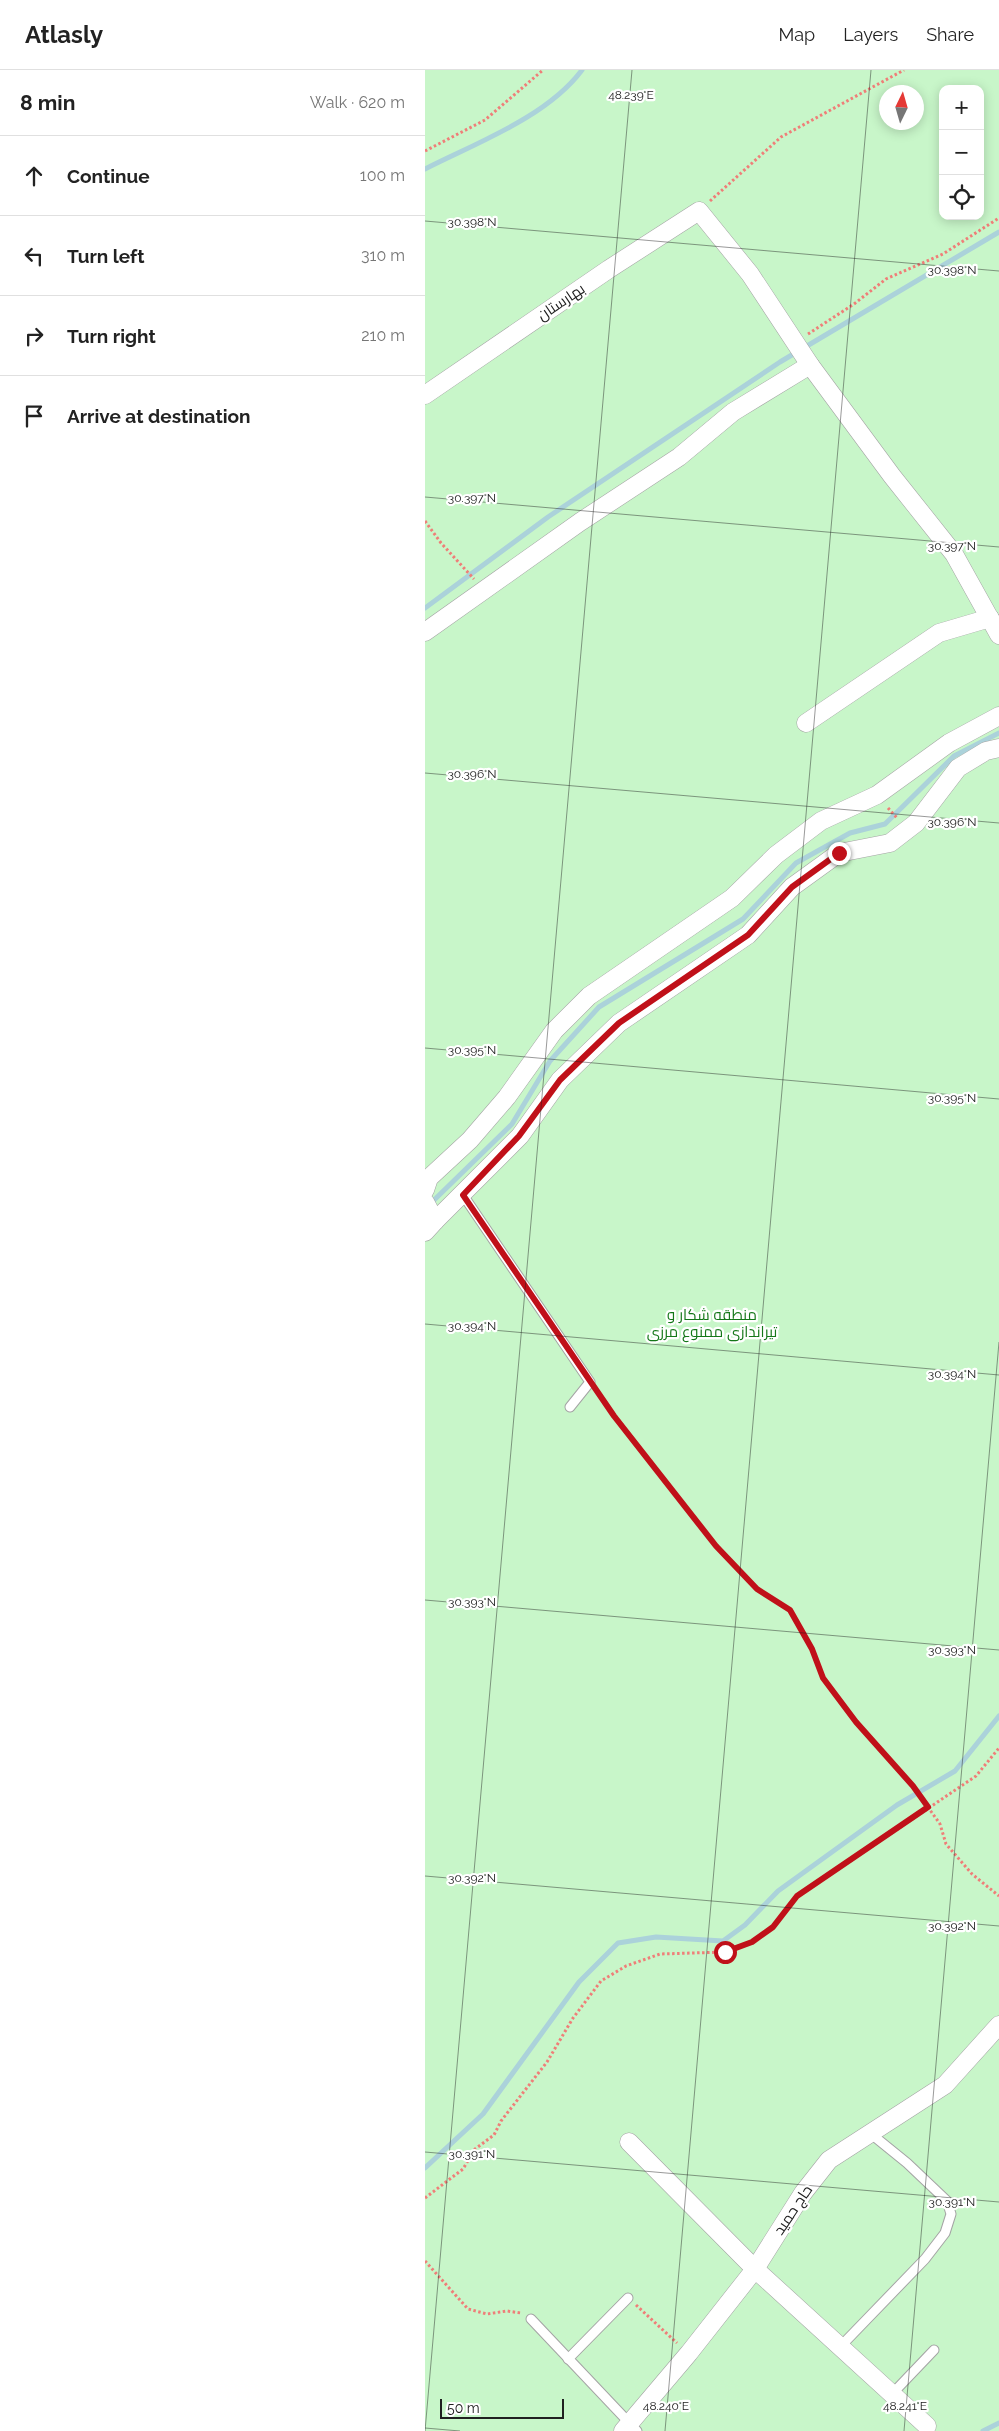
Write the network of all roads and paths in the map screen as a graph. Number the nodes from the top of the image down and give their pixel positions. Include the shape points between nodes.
1 (543, 70) edge
2 (904, 70) edge
3 (425, 150) edge
4 (699, 211) junction
5 (999, 218) edge
6 (790, 334) junction
7 (808, 361) junction
8 (425, 395) edge
9 (425, 521) edge
10 (476, 582) dead end
11 (990, 618) junction
12 (425, 632) edge
13 (999, 635) edge
14 (999, 716) edge
15 (806, 722) dead end
16 (999, 748) edge
17 (887, 806) dead end
18 (901, 824) dead end
19 (425, 1190) edge
20 (463, 1195) junction
21 (429, 1217) edge
22 (590, 1382) junction
23 (570, 1407) dead end
24 (999, 1748) edge
25 (928, 1807) junction
26 (999, 1896) edge
27 (999, 2025) edge
28 (870, 2133) junction
29 (629, 2142) dead end
30 (425, 2198) edge
31 (425, 2260) edge
32 (755, 2269) junction
33 (628, 2298) joint
34 (531, 2319) joint
35 (840, 2347) junction
36 (934, 2350) dead end
37 (689, 2353) junction
38 (568, 2359) junction
39 (892, 2394) junction
40 (927, 2426) dead end
41 (630, 2428) edge

1 - 3 path via 485,120
2 - 4 path via 781,137
4 - 6 street via 750,274
4 - 8 street, بهارستان
5 - 6 path via 943,254 886,279 855,304 808,334
6 - 7 street
7 - 11 street via 954,554
7 - 12 street via 733,412 679,457 580,522
9 - 10 path
11 - 13 street
11 - 15 street via 939,633
14 - 19 street via 949,743 877,795 821,821 776,855 732,898 589,996 554,1031 507,1097 470,1140 429,1178
16 - 20 street via 958,768 917,823 890,843 839,853 792,887 748,935 619,1023 560,1080 519,1136
17 - 18 path
20 - 21 street
20 - 22 lane
22 - 23 lane
22 - 25 path via 716,1546 757,1589 790,1610 812,1649 823,1678
24 - 25 path via 976,1776
25 - 26 path via 940,1824 946,1844 972,1874
25 - 30 path via 797,1896 773,1927 752,1942 725,1952 660,1954 626,1966 601,1982 573,2018 547,2062 501,2121 494,2136 475,2149 463,2169
27 - 28 street, حاج حمید via 945,2085
28 - 32 street, حاج حمید via 829,2160 803,2193
28 - 35 lane via 947,2201 951,2214 945,2233 925,2259
29 - 32 street
31 - 34 path via 468,2309 487,2314 520,2312
32 - 35 street
32 - 37 street, حاج حمید
33 - 37 path
33 - 38 lane
34 - 38 lane
35 - 39 street
36 - 39 lane
37 - 41 street, حاج حمید
38 - 41 lane
39 - 40 street

